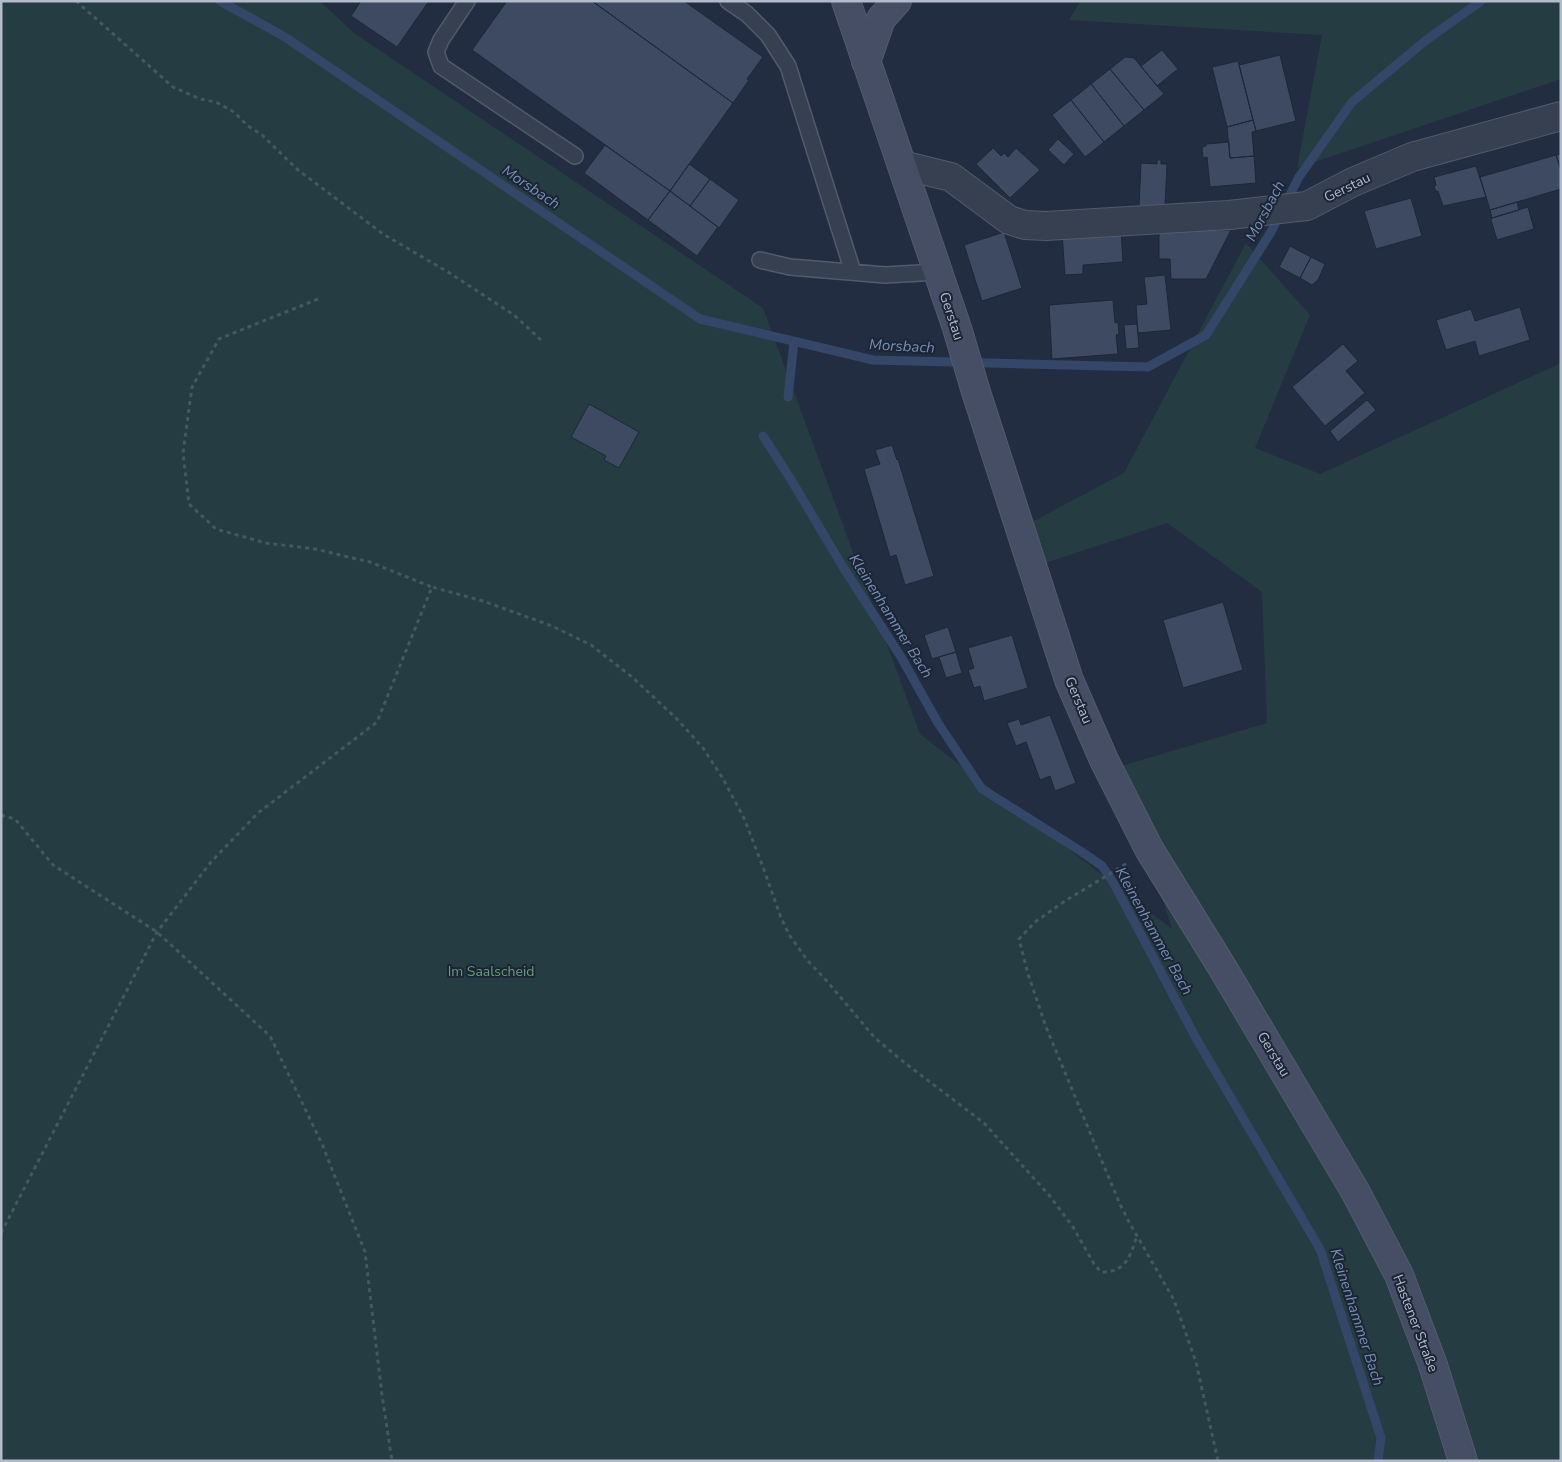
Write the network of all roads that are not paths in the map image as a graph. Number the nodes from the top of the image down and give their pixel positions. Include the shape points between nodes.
1 (467, 1) edge
2 (728, 1) edge
3 (846, 1) edge
4 (896, 1) edge
5 (866, 62) junction
6 (1561, 116) edge
7 (575, 156) dead end
8 (902, 165) junction
9 (760, 260) dead end
10 (853, 272) junction
11 (938, 272) junction
12 (1355, 1191) joint
13 (1463, 1461) edge

1 - 7 lane via 436,52 441,66
2 - 10 lane via 768,34 788,66
3 - 5 main road, Gerstau
4 - 5 main road via 880,19
5 - 8 main road, Gerstau
6 - 8 street, Gerstau via 1412,157 1307,206 1252,213 1025,225 1009,220 951,177
8 - 11 main road, Gerstau
9 - 10 lane via 790,267
10 - 11 lane via 885,275
11 - 12 main road, Gerstau via 1069,680 1119,791 1149,849
12 - 13 main road, Hastener Straße via 1399,1275 1433,1365

